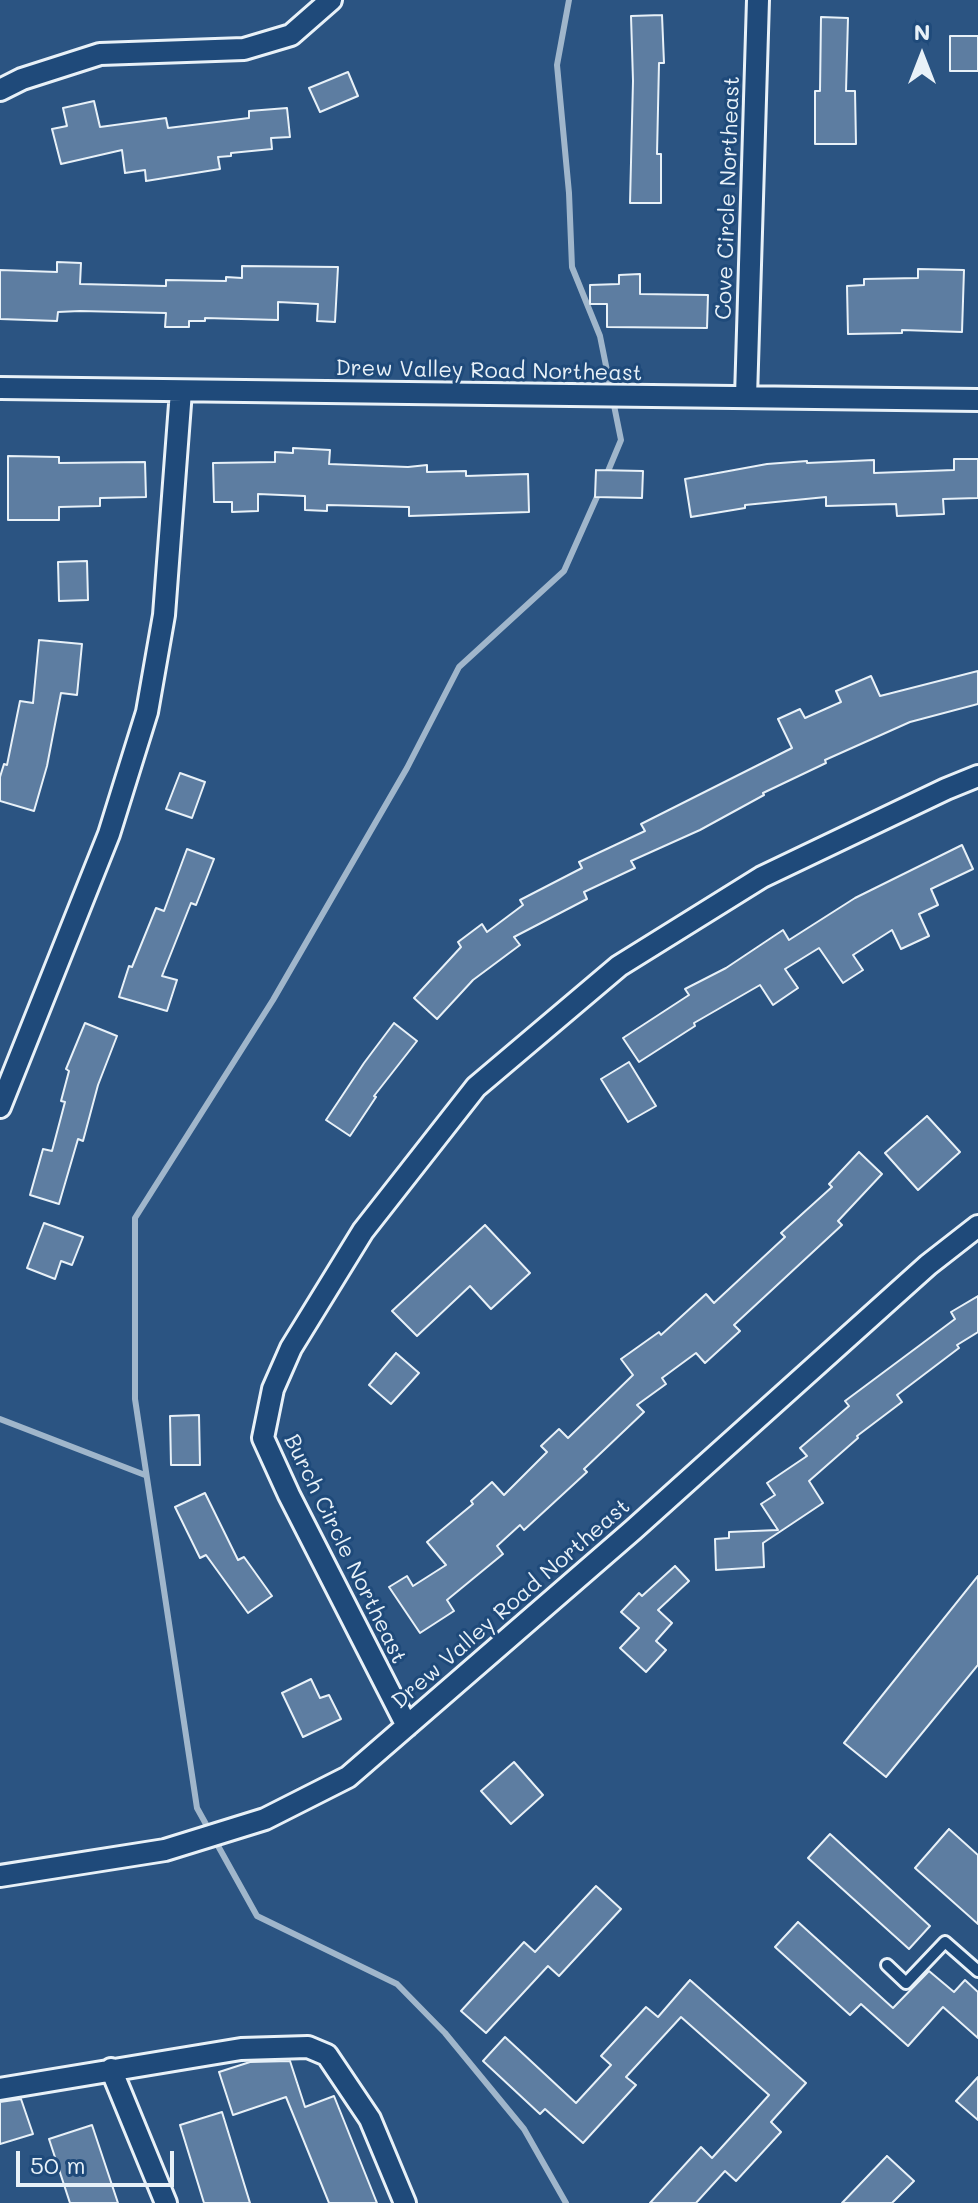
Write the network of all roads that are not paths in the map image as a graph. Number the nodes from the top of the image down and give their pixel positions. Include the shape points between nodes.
1 (331, 0) edge
2 (758, 0) edge
3 (0, 90) edge
4 (0, 388) edge
5 (181, 391) junction
6 (746, 397) junction
7 (978, 400) edge
8 (978, 776) edge
9 (0, 1107) edge
10 (978, 1226) edge
11 (407, 1726) junction
12 (0, 1876) edge
13 (887, 1965) dead end
14 (978, 1971) edge
15 (111, 2069) junction
16 (0, 2089) edge
17 (166, 2203) edge
18 (405, 2203) edge

1 - 3 street via 291,35 244,49 100,54
2 - 6 street, Cove Circle Northeast
4 - 5 street, Drew Valley Road Northeast
5 - 6 street, Drew Valley Road Northeast
5 - 9 street via 164,615 147,712 98,863
6 - 7 street, Drew Valley Road Northeast
8 - 11 street, Burch Circle Northeast via 762,877 619,966 476,1087 363,1231 291,1348 273,1389 263,1438
10 - 11 street, Drew Valley Road Northeast
11 - 12 street, Drew Valley Road Northeast via 348,1777 265,1819 165,1850
13 - 14 lane via 906,1983 945,1942
15 - 16 street
15 - 17 street
15 - 18 street via 241,2049 308,2047 327,2055 370,2119

